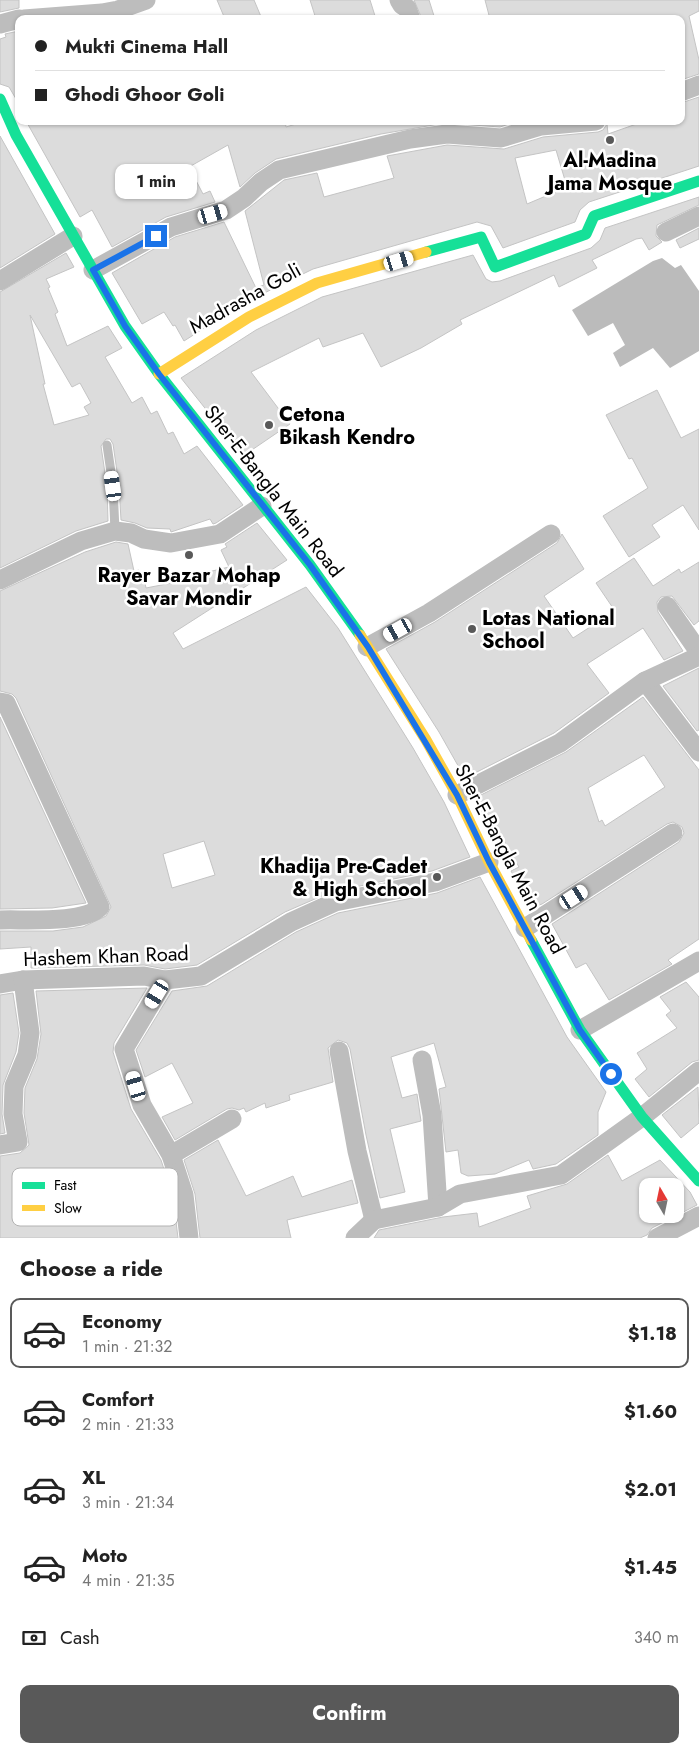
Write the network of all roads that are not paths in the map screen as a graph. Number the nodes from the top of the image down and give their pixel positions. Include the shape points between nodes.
1 (146, 0) edge
2 (399, 0) edge
3 (76, 15) edge
4 (410, 15) edge
5 (15, 21) edge
6 (0, 24) edge
7 (699, 85) edge
8 (685, 90) edge
9 (0, 99) edge
10 (552, 125) edge
11 (446, 127) edge
12 (699, 181) edge
13 (699, 216) edge
14 (666, 232) dead end
15 (73, 236) junction
16 (93, 270) junction
17 (0, 281) edge
18 (159, 374) junction
19 (107, 445) dead end
20 (262, 506) junction
21 (115, 531) junction
22 (551, 534) dead end
23 (0, 580) edge
24 (667, 606) dead end
25 (368, 647) junction
26 (699, 652) edge
27 (699, 656) edge
28 (645, 681) junction
29 (0, 702) edge
30 (699, 752) edge
31 (457, 795) junction
32 (673, 833) dead end
33 (489, 862) junction
34 (0, 920) edge
35 (525, 928) junction
36 (699, 961) edge
37 (23, 980) junction
38 (165, 980) junction
39 (0, 984) edge
40 (580, 1030) junction
41 (338, 1051) dead end
42 (422, 1060) dead end
43 (699, 1071) edge
44 (642, 1117) junction
45 (232, 1119) dead end
46 (0, 1145) edge
47 (171, 1155) junction
48 (175, 1168) edge
49 (178, 1176) edge
50 (699, 1181) edge
51 (438, 1207) junction
52 (699, 1216) edge
53 (374, 1220) junction
54 (189, 1238) edge
55 (356, 1238) edge
56 (657, 1238) edge

1 - 3 street via 102,13
2 - 4 street
5 - 6 street
7 - 8 street
9 - 15 street, Sher-E-Bangla Main Road via 16,135
10 - 11 street via 502,138
11 - 16 street via 280,170 226,210 171,227
12 - 18 street, Madrasha Goli via 594,216 586,234 495,268 481,237 318,283 249,318
13 - 14 street
15 - 16 street, Sher-E-Bangla Main Road
15 - 17 street
16 - 18 street, Sher-E-Bangla Main Road via 125,326
18 - 20 street, Sher-E-Bangla Main Road
19 - 21 lane
20 - 21 street via 220,534 171,543
20 - 25 street, Sher-E-Bangla Main Road via 310,565
21 - 23 street via 81,541
22 - 25 street via 428,613
24 - 26 street
25 - 31 street, Sher-E-Bangla Main Road
27 - 28 street
28 - 30 street
28 - 31 street via 560,743
29 - 34 street via 6,703 100,907 94,913 76,917
31 - 33 street, Sher-E-Bangla Main Road
32 - 35 street
33 - 35 street, Sher-E-Bangla Main Road
33 - 38 street, Hashem Khan Road via 435,882 335,902 291,922 201,976
35 - 40 street, Sher-E-Bangla Main Road
36 - 40 street
37 - 38 street, Hashem Khan Road via 144,976
37 - 39 street, Hashem Khan Road
37 - 46 street via 30,1033 28,1055 14,1086 13,1114 18,1142
38 - 47 street via 124,1049 142,1105
40 - 44 street, Sher-E-Bangla Main Road
41 - 53 street
42 - 51 street via 432,1115
43 - 44 street
44 - 50 street, Sher-E-Bangla Main Road
44 - 51 street via 561,1175 460,1194
45 - 47 street
47 - 48 street
49 - 54 street via 184,1194
51 - 53 street
52 - 56 street
53 - 55 street

